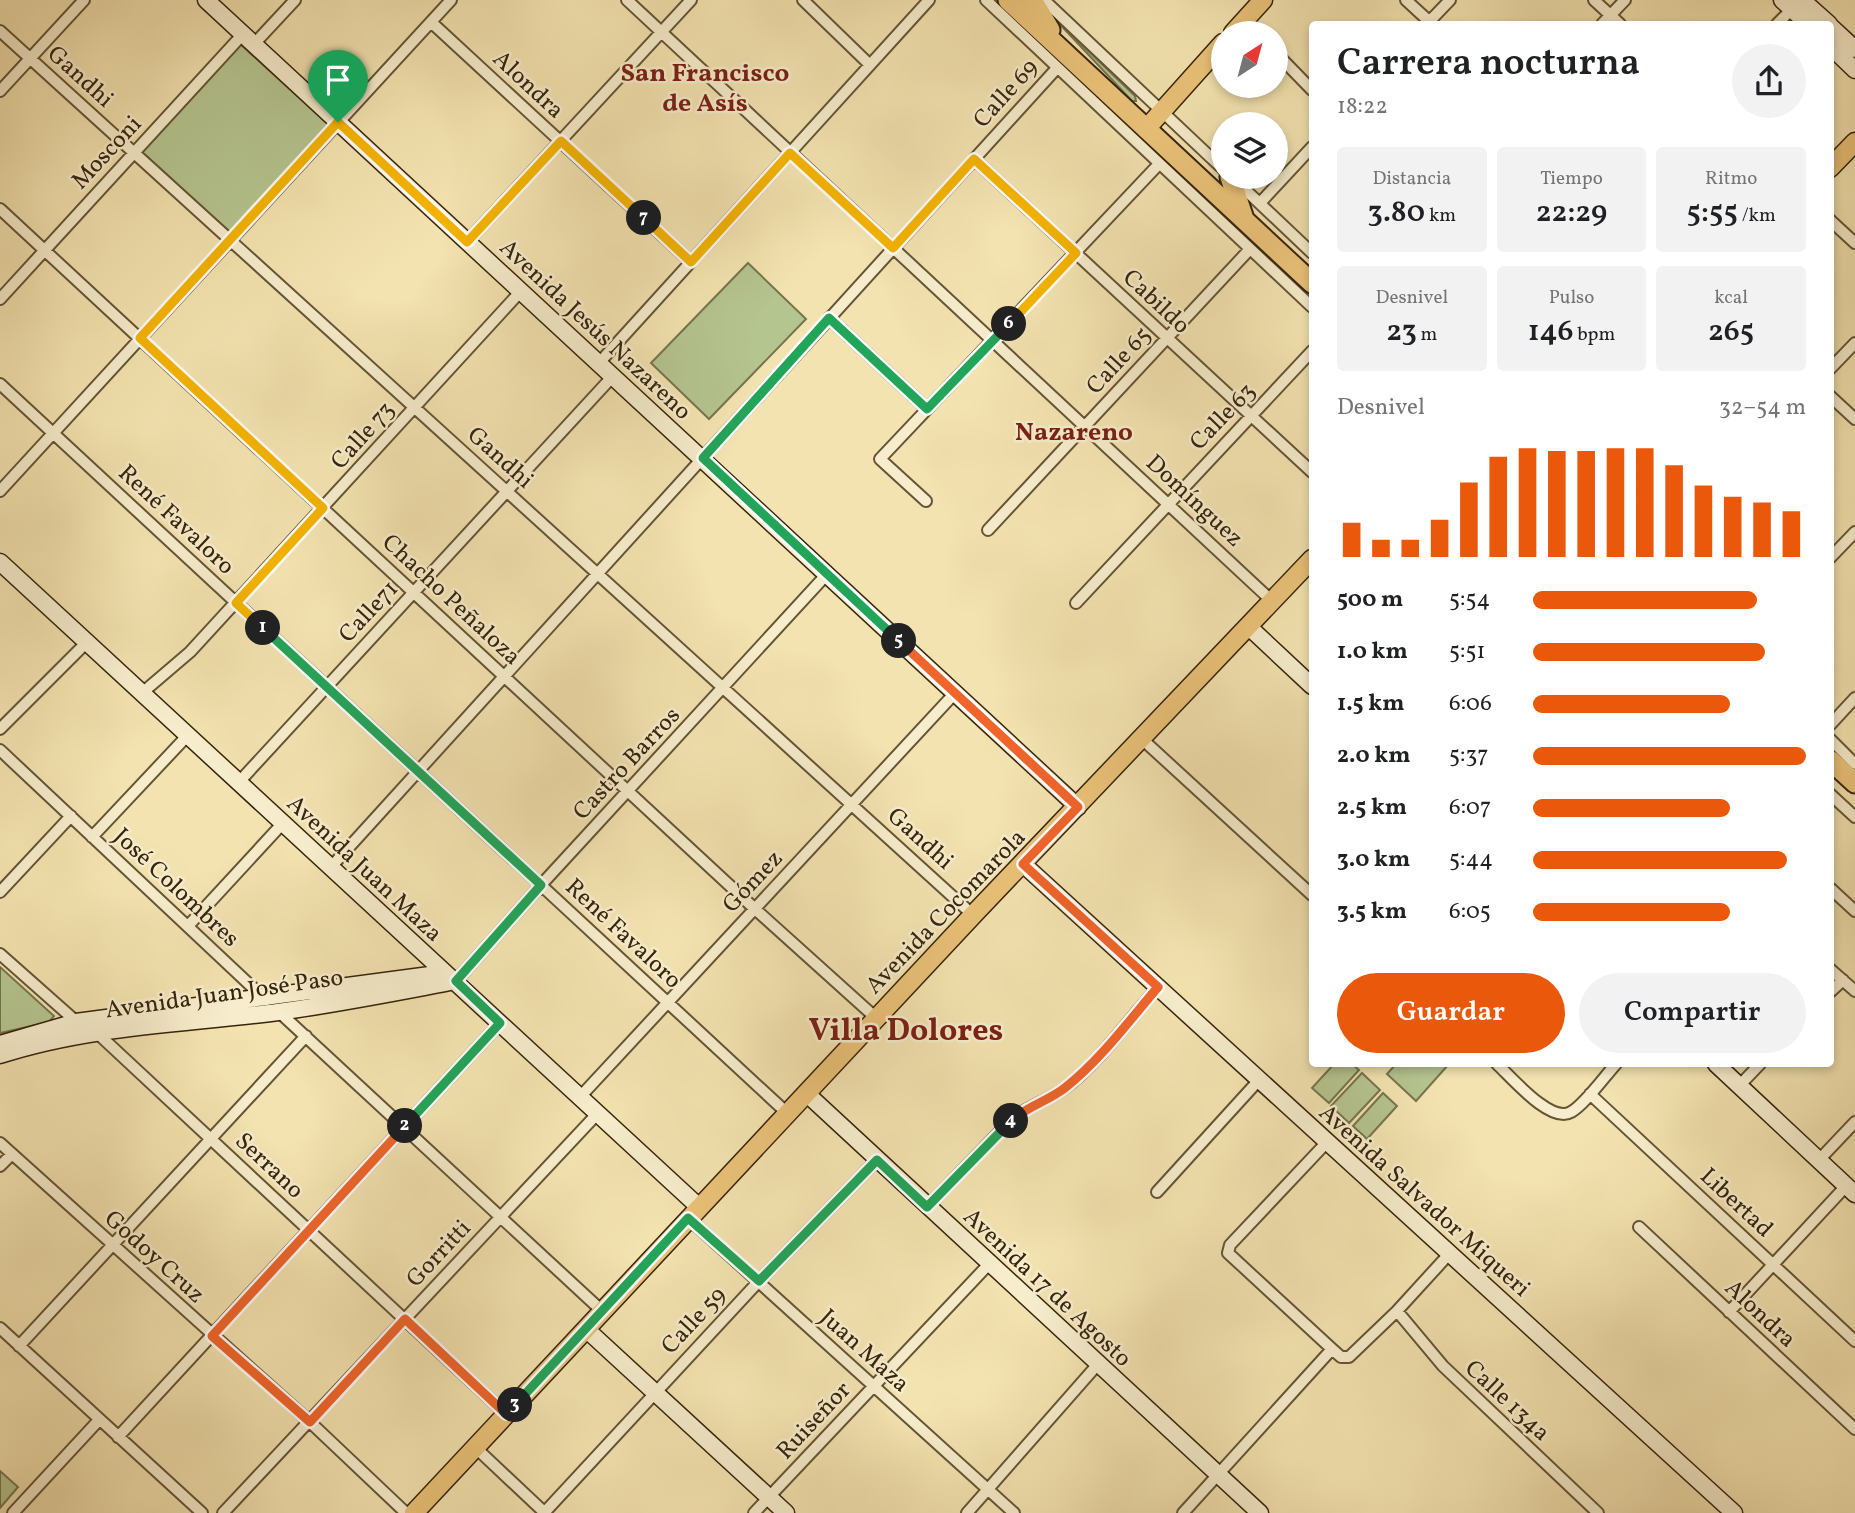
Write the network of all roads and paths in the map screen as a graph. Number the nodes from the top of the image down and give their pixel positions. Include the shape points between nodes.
1 (84, 0) edge
2 (206, 0) edge
3 (295, 0) edge
4 (627, 0) edge
5 (691, 0) edge
6 (803, 0) edge
7 (929, 0) edge
8 (986, 0) edge
9 (1008, 0) edge
10 (1032, 0) edge
11 (1044, 0) edge
12 (1263, 0) edge
13 (1406, 0) edge
14 (1450, 0) edge
15 (1594, 0) edge
16 (1625, 0) edge
17 (449, 1) edge
18 (1792, 3) edge
19 (1611, 15) junction
20 (1249, 21) edge
21 (1427, 21) edge
22 (1432, 21) edge
23 (1605, 21) edge
24 (1617, 21) edge
25 (1779, 21) edge
26 (1806, 21) edge
27 (1823, 21) edge
28 (431, 22) junction
29 (1834, 29) edge
30 (0, 31) edge
31 (661, 32) junction
32 (248, 39) junction
33 (1855, 48) edge
34 (1834, 50) edge
35 (1211, 56) edge
36 (30, 58) junction
37 (1059, 58) junction
38 (870, 65) junction
39 (1288, 65) edge
40 (1855, 70) edge
41 (1309, 87) edge
42 (0, 91) edge
43 (1162, 111) junction
44 (338, 122) junction
45 (1140, 135) junction
46 (561, 141) junction
47 (1855, 142) edge
48 (1309, 150) edge
49 (134, 152) junction
50 (790, 153) junction
51 (1211, 158) edge
52 (974, 159) junction
53 (1159, 163) junction
54 (1834, 164) edge
55 (1235, 189) edge
56 (1244, 189) edge
57 (1260, 203) junction
58 (0, 209) edge
59 (1245, 220) junction
60 (1834, 224) edge
61 (231, 240) junction
62 (467, 242) junction
63 (1855, 243) edge
64 (893, 248) junction
65 (1250, 249) junction
66 (45, 250) junction
67 (1309, 250) edge
68 (1076, 253) junction
69 (691, 262) junction
70 (1309, 280) edge
71 (521, 292) junction
72 (0, 299) edge
73 (1309, 304) edge
74 (829, 318) junction
75 (140, 338) junction
76 (1166, 338) junction
77 (993, 341) junction
78 (1855, 343) edge
79 (1309, 354) edge
80 (599, 363) junction
81 (1834, 365) edge
82 (613, 376) junction
83 (0, 384) edge
84 (1834, 400) edge
85 (415, 407) junction
86 (927, 409) junction
87 (1251, 415) junction
88 (1855, 419) edge
89 (1084, 426) junction
90 (53, 433) junction
91 (703, 458) junction
92 (1309, 469) edge
93 (0, 491) edge
94 (507, 491) junction
95 (926, 501) dead end
96 (1168, 503) junction
97 (323, 508) junction
98 (988, 530) dead end
99 (1855, 532) edge
100 (1834, 554) edge
101 (0, 562) edge
102 (1309, 562) edge
103 (598, 574) junction
104 (827, 574) junction
105 (414, 592) junction
106 (1273, 602) junction
107 (236, 603) junction
108 (1076, 603) dead end
109 (1249, 627) junction
110 (88, 642) junction
111 (505, 676) junction
112 (1309, 683) edge
113 (327, 687) junction
114 (724, 687) junction
115 (142, 693) junction
116 (956, 693) junction
117 (1855, 698) edge
118 (1834, 721) edge
119 (0, 729) edge
120 (188, 736) junction
121 (1142, 739) junction
122 (1834, 743) edge
123 (0, 750) edge
124 (1834, 764) edge
125 (1855, 764) edge
126 (418, 771) junction
127 (1834, 780) edge
128 (239, 782) junction
129 (1855, 783) edge
130 (630, 790) junction
131 (1834, 798) edge
132 (1855, 799) edge
133 (852, 804) junction
134 (1078, 807) junction
135 (71, 816) junction
136 (1855, 817) edge
137 (283, 823) junction
138 (92, 837) junction
139 (1023, 864) junction
140 (331, 867) junction
141 (541, 885) junction
142 (0, 892) edge
143 (1309, 892) edge
144 (1834, 892) edge
145 (755, 909) junction
146 (1855, 911) edge
147 (974, 915) junction
148 (188, 926) junction
149 (0, 954) edge
150 (1834, 972) edge
151 (451, 977) junction
152 (1843, 979) junction
153 (1158, 987) junction
154 (1834, 988) edge
155 (1855, 991) edge
156 (263, 996) junction
157 (668, 1003) junction
158 (279, 1012) junction
159 (876, 1018) junction
160 (76, 1022) junction
161 (500, 1023) junction
162 (97, 1033) junction
163 (306, 1037) junction
164 (0, 1044) edge
165 (0, 1055) edge
166 (1500, 1067) edge
167 (1613, 1067) edge
168 (1719, 1067) edge
169 (1757, 1067) edge
170 (1259, 1080) junction
171 (1739, 1086) junction
172 (806, 1093) junction
173 (1590, 1094) junction
174 (580, 1097) junction
175 (598, 1113) junction
176 (787, 1113) junction
177 (1855, 1122) edge
178 (404, 1127) junction
179 (211, 1139) junction
180 (1328, 1141) junction
181 (0, 1143) edge
182 (12, 1154) junction
183 (877, 1160) junction
184 (1819, 1160) junction
185 (0, 1167) edge
186 (1851, 1190) edge
187 (1157, 1192) dead end
188 (927, 1207) junction
189 (693, 1212) junction
190 (502, 1216) junction
191 (1639, 1227) dead end
192 (308, 1229) junction
193 (113, 1245) junction
194 (1450, 1253) junction
195 (989, 1264) junction
196 (1774, 1265) junction
197 (759, 1281) junction
198 (602, 1311) junction
199 (1397, 1311) junction
200 (1729, 1312) junction
201 (405, 1319) junction
202 (0, 1328) edge
203 (586, 1329) junction
204 (212, 1336) junction
205 (1855, 1341) edge
206 (19, 1346) junction
207 (1336, 1353) junction
208 (1098, 1364) junction
209 (874, 1386) junction
210 (655, 1392) junction
211 (506, 1414) junction
212 (99, 1420) junction
213 (310, 1422) junction
214 (1855, 1429) edge
215 (118, 1437) junction
216 (476, 1448) junction
217 (1219, 1475) junction
218 (988, 1489) junction
219 (769, 1497) junction
220 (13, 1513) edge
221 (202, 1513) edge
222 (223, 1513) edge
223 (406, 1513) edge
224 (414, 1513) edge
225 (545, 1513) edge
226 (754, 1513) edge
227 (786, 1513) edge
228 (967, 1513) edge
229 (1014, 1513) edge
230 (1183, 1513) edge
231 (1260, 1513) edge
232 (1598, 1513) edge
233 (1734, 1513) edge

1 - 36 street
2 - 32 main road, Avenida Jesús Nazareno
3 - 32 street, Mosconi
4 - 31 street, Domínguez
5 - 31 street
6 - 38 street
7 - 38 street
8 - 37 street
9 - 37 highway
10 - 37 highway
11 - 43 street
12 - 20 main road
13 - 21 street
14 - 22 street
15 - 19 street
16 - 19 street
17 - 28 street
18 - 25 street
18 - 26 main road
18 - 27 main road
19 - 23 street
19 - 24 street
28 - 44 street
28 - 46 street, Alondra
29 - 33 main road
30 - 36 street, Gandhi
31 - 46 street
31 - 50 street, Domínguez
32 - 44 main road, Avenida Jesús Nazareno
32 - 49 street, Mosconi
34 - 40 main road
35 - 43 main road
36 - 42 street
36 - 49 street, Gandhi
37 - 45 highway
37 - 52 street, Calle 69
38 - 50 street
39 - 41 street
43 - 45 main road
43 - 51 street
44 - 61 street
44 - 62 main road, Avenida Jesús Nazareno
45 - 53 street
45 - 59 highway
46 - 62 street
46 - 69 street, Alondra
47 - 54 main road
48 - 57 street
49 - 61 street, Gandhi
49 - 66 street, Mosconi
50 - 64 street, Domínguez
50 - 69 street
52 - 64 street, Calle 69
52 - 68 street, Cabildo
53 - 65 street
53 - 68 street
55 - 59 highway
56 - 57 street
57 - 67 street
58 - 66 street, Chacho Peñaloza
59 - 70 highway
60 - 63 street
61 - 75 street
61 - 85 street, Gandhi
62 - 71 main road, Avenida Jesús Nazareno
64 - 74 street, Calle 69
64 - 77 street, Domínguez
65 - 73 street
65 - 76 street, Calle 65
66 - 72 street, Mosconi
66 - 75 street, Chacho Peñaloza
68 - 76 street, Cabildo
68 - 77 street
69 - 80 street
71 - 80 main road, Avenida Jesús Nazareno
71 - 85 street, Calle 73
74 - 86 street
74 - 91 street, Calle 69
75 - 90 street
75 - 97 street, Chacho Peñaloza
76 - 87 street, Cabildo
76 - 89 street, Calle 65
77 - 86 street
77 - 89 street, Domínguez
78 - 81 street
79 - 87 street, Calle 63
80 - 82 main road, Avenida Jesús Nazareno
82 - 91 main road, Avenida Jesús Nazareno
82 - 94 street, Calle71
83 - 90 street, René Favaloro
84 - 88 street
85 - 94 street, Gandhi
85 - 97 street, Calle 73
86 - 95 street via 880,459
87 - 92 street, Cabildo
87 - 96 street, Calle 63
89 - 96 street, Domínguez
89 - 98 street, Calle 65
90 - 93 street
90 - 107 street, René Favaloro
91 - 103 street, Calle 69
91 - 104 main road, Avenida Jesús Nazareno
94 - 103 street, Gandhi
94 - 105 street, Calle71
96 - 106 street, Domínguez
96 - 108 street, Calle 63
97 - 105 street, Chacho Peñaloza
97 - 107 street, Calle 73
99 - 100 street
101 - 110 main road, Avenida Juan Maza
102 - 106 main road, Avenida Cocomarola
103 - 111 street, Calle 69
103 - 114 street, Gandhi
104 - 114 street, Castro Barros
104 - 116 main road, Avenida Jesús Nazareno
105 - 111 street, Chacho Peñaloza
105 - 113 street, Calle71
106 - 109 main road, Avenida Cocomarola
107 - 113 street, René Favaloro
107 - 115 street, Calle 73 via 190,652
109 - 112 main road
109 - 121 main road, Avenida Cocomarola
110 - 115 main road, Avenida Juan Maza
110 - 119 street
111 - 126 street, Calle 69
111 - 130 street, Chacho Peñaloza
113 - 126 street, René Favaloro
113 - 128 street, Calle71
114 - 130 street, Castro Barros
114 - 133 street, Gandhi
115 - 120 main road, Avenida Juan Maza
116 - 133 street, Gómez
116 - 134 main road, Avenida Jesús Nazareno
117 - 118 street
120 - 128 main road, Avenida Juan Maza
120 - 138 street
121 - 134 main road, Avenida Cocomarola
121 - 143 street
122 - 125 street
123 - 135 street, José Colombres
124 - 129 highway
126 - 140 street, Calle 69
126 - 141 street, René Favaloro
127 - 132 highway
128 - 137 main road, Avenida Juan Maza
130 - 141 street, Castro Barros
130 - 145 street, Chacho Peñaloza
131 - 136 street
133 - 145 street, Gómez
133 - 147 street, Gandhi
134 - 139 main road, Avenida Cocomarola
135 - 138 street, José Colombres
135 - 142 street
137 - 140 main road, Avenida Juan Maza
137 - 148 street
138 - 148 street, José Colombres
139 - 147 main road, Avenida Cocomarola
139 - 153 main road, Avenida Salvador Miqueri
140 - 151 main road, Avenida Juan Maza
141 - 151 street, Castro Barros
141 - 157 street, René Favaloro
144 - 146 street
145 - 157 street, Gómez
145 - 159 street, Chacho Peñaloza
147 - 159 main road, Avenida Cocomarola
148 - 156 street, José Colombres
149 - 160 street, Serrano
150 - 152 street
151 - 156 main road, Avenida Juan José Paso
151 - 158 main road, Avenida Juan José Paso
151 - 161 main road, Avenida Juan Maza
152 - 154 street
152 - 155 street
153 - 170 main road, Avenida Salvador Miqueri
153 - 188 street via 1080,1075 1013,1118
156 - 158 street, José Colombres
156 - 160 main road, Avenida Juan José Paso
157 - 174 street, Gómez
157 - 176 street, René Favaloro
158 - 162 main road, Avenida Juan José Paso
158 - 163 street, José Colombres
159 - 172 main road, Avenida Cocomarola
160 - 162 street, Serrano
160 - 164 main road, Avenida Juan José Paso
161 - 174 main road, Avenida Juan Maza
161 - 178 street
162 - 165 main road, Avenida Juan José Paso via 37,1043
162 - 179 street, Serrano
163 - 178 street, José Colombres
163 - 179 street
166 - 173 street via 1549,1111 1561,1115 1572,1112
167 - 173 street
168 - 171 main road
169 - 171 street
170 - 180 main road, Avenida Salvador Miqueri
170 - 187 street
171 - 184 main road
172 - 176 main road, Avenida Cocomarola
172 - 183 main road, Avenida 17 de Agosto
173 - 196 street, Libertad
174 - 175 main road, Avenida Juan Maza
175 - 189 main road, Avenida Juan Maza
175 - 190 street, Gorritti
176 - 189 main road, Avenida Cocomarola
177 - 184 street
178 - 190 street, José Colombres
178 - 192 street
179 - 192 street, Serrano
179 - 193 street
180 - 194 main road, Avenida Salvador Miqueri
180 - 207 street via 1230,1245 1228,1253
181 - 182 street, Godoy Cruz
182 - 185 street
182 - 193 street, Godoy Cruz
183 - 188 main road, Avenida 17 de Agosto
183 - 197 street, Calle 59
184 - 186 main road
186 - 196 street
188 - 195 main road, Avenida 17 de Agosto
189 - 197 street, Juan Maza
189 - 198 main road, Avenida Cocomarola
190 - 198 street, José Colombres
190 - 201 street, Gorritti
191 - 200 street, Alondra
192 - 201 street, Serrano
192 - 204 street
193 - 204 street, Godoy Cruz
193 - 206 street
194 - 199 street
194 - 233 main road, Avenida Salvador Miqueri
195 - 208 main road, Avenida 17 de Agosto
195 - 209 street, Ruiseñor
196 - 200 street
196 - 205 street, Libertad
197 - 209 street, Juan Maza
197 - 210 street, Calle 59
198 - 203 main road, Avenida Cocomarola
199 - 207 street via 1349,1357
199 - 232 street, Calle 134a via 1443,1366
200 - 214 street, Alondra
201 - 211 street, Serrano
201 - 213 street, Gorritti
202 - 206 street
203 - 210 main road
203 - 211 main road, Avenida Cocomarola
204 - 213 street, Godoy Cruz
204 - 215 street
206 - 212 street
207 - 217 street
208 - 217 main road, Avenida 17 de Agosto
208 - 218 street
209 - 218 street, Juan Maza
209 - 219 street, Ruiseñor
210 - 219 main road
210 - 225 street, Calle 59
211 - 216 main road, Avenida Cocomarola
212 - 215 street
212 - 220 street
213 - 222 street, Gorritti
213 - 223 street, Godoy Cruz
215 - 221 street
216 - 224 main road, Avenida Cocomarola
216 - 225 street
217 - 230 street
217 - 231 main road, Avenida 17 de Agosto
218 - 228 street
218 - 229 street, Juan Maza
219 - 226 street, Ruiseñor
219 - 227 main road

